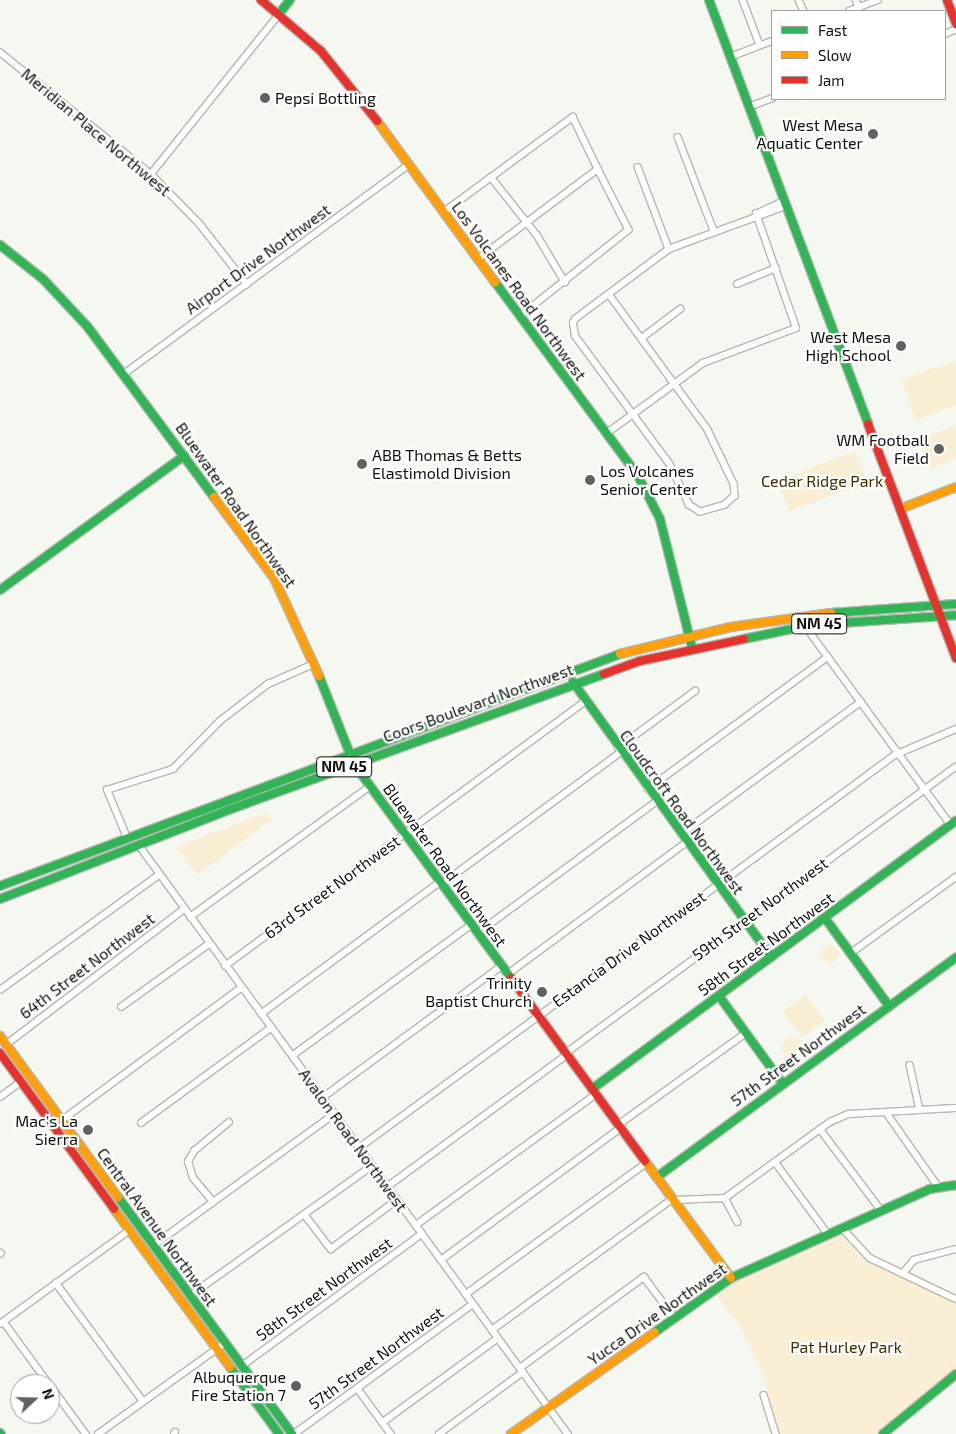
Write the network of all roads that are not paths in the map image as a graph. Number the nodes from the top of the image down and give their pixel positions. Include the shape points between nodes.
1 (261, 0) edge
2 (290, 0) edge
3 (708, 0) edge
4 (743, 0) edge
5 (856, 0) edge
6 (878, 0) edge
7 (947, 0) edge
8 (859, 8) junction
9 (852, 10) edge
10 (279, 14) junction
11 (956, 24) edge
12 (771, 41) edge
13 (760, 45) junction
14 (0, 52) edge
15 (730, 57) junction
16 (771, 98) edge
17 (749, 107) junction
18 (678, 137) dead end
19 (408, 165) junction
20 (638, 167) dead end
21 (598, 169) junction
22 (151, 174) junction
23 (491, 177) junction
24 (785, 203) junction
25 (444, 212) junction
26 (756, 214) junction
27 (526, 223) junction
28 (714, 230) junction
29 (0, 244) edge
30 (669, 249) junction
31 (478, 259) junction
32 (776, 268) junction
33 (565, 282) junction
34 (247, 284) junction
35 (737, 284) dead end
36 (609, 294) junction
37 (680, 309) dead end
38 (521, 316) junction
39 (642, 338) junction
40 (124, 374) junction
41 (675, 384) junction
42 (633, 415) junction
43 (607, 432) junction
44 (184, 456) junction
45 (956, 488) edge
46 (900, 509) junction
47 (0, 590) edge
48 (956, 604) edge
49 (936, 605) junction
50 (841, 611) junction
51 (956, 615) edge
52 (940, 616) junction
53 (786, 618) junction
54 (812, 625) junction
55 (751, 635) junction
56 (689, 636) junction
57 (692, 647) junction
58 (828, 657) junction
59 (956, 658) edge
60 (600, 661) junction
61 (314, 664) junction
62 (565, 673) junction
63 (573, 682) junction
64 (695, 691) dead end
65 (535, 696) junction
66 (584, 702) junction
67 (861, 702) junction
68 (956, 729) edge
69 (620, 750) junction
70 (899, 752) junction
71 (349, 754) junction
72 (354, 764) junction
73 (956, 766) edge
74 (370, 786) junction
75 (924, 788) junction
76 (648, 789) junction
77 (657, 801) junction
78 (172, 820) junction
79 (954, 823) edge
80 (405, 834) junction
81 (681, 834) junction
82 (127, 838) junction
83 (687, 842) junction
84 (139, 846) junction
85 (97, 860) junction
86 (159, 875) junction
87 (956, 877) edge
88 (441, 883) junction
89 (718, 884) junction
90 (0, 886) edge
91 (0, 898) edge
92 (184, 909) junction
93 (190, 917) junction
94 (825, 918) junction
95 (745, 921) junction
96 (472, 925) junction
97 (478, 933) junction
98 (210, 944) junction
99 (851, 954) junction
100 (771, 957) junction
101 (956, 957) edge
102 (225, 966) junction
103 (502, 966) junction
104 (508, 974) junction
105 (241, 988) junction
106 (0, 990) edge
107 (719, 996) junction
108 (889, 1006) junction
109 (121, 1007) dead end
110 (261, 1014) junction
111 (538, 1016) junction
112 (271, 1028) junction
113 (746, 1033) junction
114 (0, 1036) edge
115 (7, 1044) junction
116 (0, 1054) edge
117 (566, 1054) junction
118 (292, 1056) junction
119 (910, 1064) dead end
120 (21, 1082) junction
121 (783, 1084) junction
122 (594, 1092) junction
123 (0, 1097) edge
124 (322, 1098) junction
125 (956, 1108) edge
126 (920, 1110) junction
127 (886, 1112) junction
128 (334, 1114) junction
129 (62, 1120) junction
130 (141, 1122) dead end
131 (229, 1122) dead end
132 (53, 1127) junction
133 (620, 1127) junction
134 (820, 1129) junction
135 (359, 1148) junction
136 (646, 1163) junction
137 (776, 1163) junction
138 (372, 1166) junction
139 (657, 1177) junction
140 (956, 1185) edge
141 (938, 1186) junction
142 (387, 1187) junction
143 (726, 1198) junction
144 (397, 1200) junction
145 (673, 1200) junction
146 (213, 1202) junction
147 (881, 1210) junction
148 (305, 1215) junction
149 (738, 1222) dead end
150 (416, 1225) junction
151 (842, 1228) junction
152 (130, 1230) junction
153 (422, 1234) junction
154 (828, 1234) junction
155 (154, 1245) junction
156 (956, 1249) edge
157 (441, 1260) junction
158 (902, 1274) junction
159 (731, 1278) junction
160 (56, 1283) junction
161 (466, 1294) junction
162 (191, 1295) junction
163 (956, 1299) edge
164 (473, 1304) junction
165 (674, 1317) junction
166 (2, 1323) edge
167 (492, 1330) junction
168 (498, 1338) junction
169 (225, 1343) junction
170 (216, 1349) junction
171 (242, 1366) junction
172 (521, 1370) junction
173 (42, 1374) edge
174 (955, 1374) edge
175 (358, 1389) junction
176 (764, 1395) dead end
177 (60, 1398) edge
178 (143, 1401) junction
179 (548, 1407) junction
180 (382, 1422) junction
181 (86, 1434) edge
182 (98, 1434) edge
183 (278, 1434) edge
184 (293, 1434) edge
185 (391, 1434) edge
186 (439, 1434) edge
187 (511, 1434) edge
188 (568, 1434) edge
189 (776, 1434) edge
190 (883, 1434) edge

1 - 10 street, Los Volcanes Road Northwest
2 - 10 street
3 - 15 street
4 - 13 street
5 - 8 street
6 - 8 street
7 - 11 street
8 - 9 street
10 - 19 street, Los Volcanes Road Northwest via 338,70
10 - 22 street
12 - 13 street
13 - 15 street
14 - 22 street, Meridian Place Northwest
15 - 17 street
16 - 17 street
17 - 24 street
18 - 28 street
19 - 25 street, Los Volcanes Road Northwest
19 - 34 street, Airport Drive Northwest
20 - 30 street
21 - 23 street via 574,117
21 - 27 street
21 - 33 street via 629,230
22 - 34 street, Meridian Place Northwest via 199,223
23 - 25 street
23 - 27 street
24 - 26 street
24 - 46 street
25 - 31 street, Los Volcanes Road Northwest
26 - 28 street
26 - 32 street
27 - 31 street
27 - 33 street
28 - 30 street
29 - 40 street, Bluewater Road Northwest via 72,309
30 - 36 street
31 - 38 street, Los Volcanes Road Northwest
32 - 35 street
32 - 41 street via 796,328 702,363
33 - 38 street
34 - 40 street, Airport Drive Northwest
36 - 39 street
36 - 42 street via 576,318 572,328
37 - 39 street
38 - 43 street, Los Volcanes Road Northwest
39 - 41 street
40 - 44 street, Bluewater Road Northwest
41 - 42 street
41 - 42 street via 704,424 734,484 731,501 700,512 689,505 670,465
42 - 43 street
43 - 56 street, Los Volcanes Road Northwest via 647,490 660,519
44 - 47 street
44 - 61 street, Bluewater Road Northwest via 276,583
45 - 46 street
46 - 49 street
48 - 49 street, Coors Boulevard Northwest / NM 45
49 - 50 street, Coors Boulevard Northwest / NM 45
49 - 52 street
50 - 53 street, Coors Boulevard Northwest / NM 45
50 - 54 street
51 - 52 street, Coors Boulevard Northwest / NM 45
52 - 54 street, Coors Boulevard Northwest / NM 45
52 - 59 street
53 - 55 street
53 - 56 street, Coors Boulevard Northwest / NM 45
54 - 55 street, Coors Boulevard Northwest / NM 45
54 - 58 street via 812,635
55 - 57 street, Coors Boulevard Northwest / NM 45
56 - 57 street, Los Volcanes Road Northwest
56 - 60 street, Coors Boulevard Northwest / NM 45
57 - 63 street, Coors Boulevard Northwest / NM 45
58 - 67 street
58 - 76 street
60 - 62 street, Coors Boulevard Northwest / NM 45
60 - 63 street
61 - 71 street, Bluewater Road Northwest
61 - 82 street via 273,680 224,718 173,769 107,790
62 - 65 street
62 - 71 street, Coors Boulevard Northwest / NM 45
63 - 65 street, Coors Boulevard Northwest / NM 45
63 - 66 street, Cloudcroft Road Northwest
64 - 69 street
65 - 72 street, Coors Boulevard Northwest / NM 45
66 - 69 street, Cloudcroft Road Northwest
66 - 80 street, 63rd Street Northwest
67 - 70 street
67 - 81 street
68 - 70 street, Estancia Drive Northwest
69 - 76 street, Cloudcroft Road Northwest
69 - 88 street
70 - 75 street
70 - 89 street, Estancia Drive Northwest
71 - 72 street, Bluewater Road Northwest
71 - 78 street, Coors Boulevard Northwest / NM 45
72 - 74 street, Bluewater Road Northwest
72 - 84 street, Coors Boulevard Northwest / NM 45
73 - 75 street, 59th Street Northwest
74 - 80 street, Bluewater Road Northwest
74 - 93 street
75 - 79 street
75 - 95 street, 59th Street Northwest
76 - 77 street, Cloudcroft Road Northwest
77 - 81 street, Cloudcroft Road Northwest
77 - 97 street
78 - 82 street, Coors Boulevard Northwest / NM 45
78 - 84 street
79 - 94 street, 58th Street Northwest
80 - 88 street, Bluewater Road Northwest
80 - 102 street, 63rd Street Northwest
81 - 83 street, Cloudcroft Road Northwest
82 - 85 street
82 - 90 street, Coors Boulevard Northwest / NM 45
83 - 89 street, Cloudcroft Road Northwest
83 - 104 street
84 - 85 street, Coors Boulevard Northwest / NM 45
84 - 86 street, Avalon Road Northwest
85 - 91 street, Coors Boulevard Northwest / NM 45
86 - 92 street, Avalon Road Northwest
86 - 106 street
87 - 99 street
88 - 96 street, Bluewater Road Northwest
88 - 110 street
89 - 95 street, Cloudcroft Road Northwest
89 - 111 street, Estancia Drive Northwest
92 - 93 street, Avalon Road Northwest
92 - 115 street, 64th Street Northwest
93 - 98 street, Avalon Road Northwest
94 - 99 street
94 - 100 street, 58th Street Northwest
95 - 100 street, Cloudcroft Road Northwest
95 - 117 street, 59th Street Northwest
96 - 97 street, Bluewater Road Northwest
96 - 118 street
97 - 103 street, Bluewater Road Northwest
98 - 102 street, Avalon Road Northwest
98 - 109 street
99 - 108 street
100 - 107 street, 58th Street Northwest
101 - 108 street, 57th Street Northwest
102 - 105 street, Avalon Road Northwest
103 - 104 street, Bluewater Road Northwest
103 - 124 street
104 - 111 street, Bluewater Road Northwest
105 - 110 street, Avalon Road Northwest
105 - 129 street
107 - 113 street
107 - 122 street, 58th Street Northwest
108 - 121 street, 57th Street Northwest
110 - 112 street, Avalon Road Northwest
111 - 117 street, Bluewater Road Northwest
111 - 135 street, Estancia Drive Northwest
112 - 118 street, Avalon Road Northwest
112 - 130 street
113 - 121 street
113 - 133 street
114 - 115 street, Central Avenue Northwest
115 - 129 street, Central Avenue Northwest
116 - 120 street
117 - 122 street, Bluewater Road Northwest
117 - 142 street, 59th Street Northwest
118 - 124 street, Avalon Road Northwest
119 - 126 street
120 - 123 street
120 - 132 street
121 - 139 street, 57th Street Northwest
122 - 133 street, Bluewater Road Northwest
122 - 150 street, 58th Street Northwest
124 - 128 street, Avalon Road Northwest
125 - 126 street
126 - 127 street
127 - 134 street via 848,1114
127 - 141 street
128 - 135 street, Avalon Road Northwest
128 - 146 street
129 - 132 street
129 - 155 street, Central Avenue Northwest
131 - 146 street via 194,1151 188,1162 193,1178
132 - 152 street
133 - 136 street, Bluewater Road Northwest
133 - 157 street
134 - 137 street
134 - 147 street
135 - 138 street, Avalon Road Northwest
136 - 139 street, Bluewater Road Northwest
136 - 161 street
137 - 143 street
137 - 154 street
138 - 142 street, Avalon Road Northwest
138 - 148 street
139 - 145 street, Bluewater Road Northwest
140 - 141 street, Yucca Drive Northwest
141 - 147 street, Yucca Drive Northwest
142 - 144 street, Avalon Road Northwest
143 - 145 street
143 - 149 street
144 - 148 street via 330,1249
144 - 150 street, Avalon Road Northwest
145 - 159 street, Bluewater Road Northwest
145 - 167 street
146 - 155 street
147 - 151 street, Yucca Drive Northwest
148 - 162 street
150 - 153 street, Avalon Road Northwest
151 - 154 street, Yucca Drive Northwest
151 - 158 street via 860,1251
152 - 160 street
152 - 170 street
153 - 157 street, Avalon Road Northwest
153 - 171 street, 58th Street Northwest
154 - 159 street, Yucca Drive Northwest
155 - 162 street, Central Avenue Northwest
156 - 158 street via 914,1260
157 - 161 street, Avalon Road Northwest
158 - 163 street
159 - 165 street, Yucca Drive Northwest
160 - 166 street
160 - 178 street
161 - 164 street, Avalon Road Northwest
162 - 169 street, Central Avenue Northwest
164 - 167 street, Avalon Road Northwest
164 - 175 street, 57th Street Northwest
165 - 172 street via 644,1277
165 - 179 street, Yucca Drive Northwest
166 - 173 street
167 - 168 street, Avalon Road Northwest
168 - 172 street, Avalon Road Northwest
168 - 180 street
169 - 170 street
169 - 171 street, Central Avenue Northwest
170 - 178 street
170 - 183 street
171 - 184 street, Central Avenue Northwest
172 - 179 street, Avalon Road Northwest
172 - 186 street
174 - 190 street
175 - 180 street
175 - 184 street, 57th Street Northwest
176 - 189 street
177 - 181 street
178 - 182 street
179 - 187 street, Yucca Drive Northwest
179 - 188 street, Avalon Road Northwest
180 - 185 street

